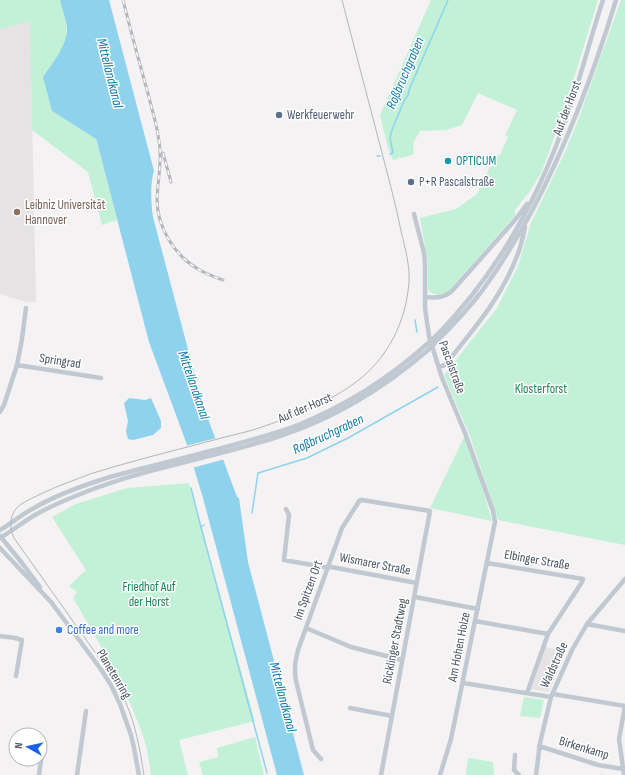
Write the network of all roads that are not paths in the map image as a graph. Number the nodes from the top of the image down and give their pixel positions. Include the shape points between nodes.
1 (603, 0) edge
2 (616, 0) edge
3 (538, 190) junction
4 (414, 214) dead end
5 (528, 219) junction
6 (508, 253) junction
7 (513, 265) junction
8 (425, 297) junction
9 (26, 308) dead end
10 (436, 338) junction
11 (17, 365) junction
12 (439, 367) junction
13 (101, 378) dead end
14 (0, 412) edge
15 (184, 460) junction
16 (286, 509) dead end
17 (430, 511) joint
18 (495, 522) joint
19 (0, 530) edge
20 (0, 537) edge
21 (0, 548) edge
22 (487, 563) junction
23 (328, 567) junction
24 (625, 579) edge
25 (417, 583) junction
26 (46, 597) junction
27 (415, 597) junction
28 (478, 609) junction
29 (475, 621) junction
30 (587, 624) junction
31 (306, 628) junction
32 (625, 631) edge
33 (548, 634) junction
34 (0, 636) edge
35 (402, 660) junction
36 (16, 676) dead end
37 (463, 683) junction
38 (527, 693) junction
39 (552, 695) junction
40 (625, 706) edge
41 (350, 708) dead end
42 (86, 712) dead end
43 (392, 716) junction
44 (539, 746) junction
45 (516, 755) dead end
46 (321, 759) dead end
47 (623, 769) junction
48 (77, 775) edge
49 (139, 775) edge
50 (381, 775) edge
51 (440, 775) edge
52 (519, 775) edge
53 (536, 775) edge
54 (624, 775) edge

1 - 3 street, Auf der Horst via 566,119
2 - 5 street, Auf der Horst via 584,96
3 - 8 street, Auf der Horst via 452,291 445,296
3 - 10 street, Auf der Horst via 487,276
4 - 8 street, Pascalstraße via 425,263
5 - 6 street, Auf der Horst
5 - 7 street, Auf der Horst
6 - 7 street via 514,254
6 - 10 street, Auf der Horst via 460,317
7 - 12 street, Auf der Horst via 487,313 445,366
8 - 12 street, Pascalstraße via 429,336
9 - 11 street
10 - 15 street, Auf der Horst, bridge via 378,383 319,416 280,432
11 - 13 street, Springrad
11 - 14 street
12 - 18 street, Pascalstraße via 466,433
15 - 19 street, Auf der Horst via 85,484 33,508
15 - 20 street, Auf der Horst via 73,497 36,514
16 - 23 street, Wismarer Straße via 289,515 284,560
17 - 23 street, Im Spitzen Ort via 360,501 342,528
17 - 25 street, Ricklinger Stadtweg
18 - 22 street, Am Hohen Holze
20 - 26 street, Planetenring
21 - 26 street, Planetenring
22 - 28 street, Am Hohen Holze
22 - 33 street, Elbinger Straße via 582,579
23 - 25 street, Wismarer Straße
23 - 31 street, Im Spitzen Ort
24 - 30 street, Waldstraße
25 - 27 street, Ricklinger Stadtweg
26 - 49 street, Planetenring via 111,685 131,735
27 - 28 street
27 - 35 street, Ricklinger Stadtweg
28 - 29 street, Am Hohen Holze
29 - 33 street
29 - 37 street, Am Hohen Holze
30 - 32 street
30 - 39 street, Waldstraße
31 - 35 street via 351,647
31 - 46 street, Im Spitzen Ort via 294,664 294,672 313,750
33 - 38 street
34 - 36 street via 22,640
35 - 43 street, Ricklinger Stadtweg
37 - 38 street
37 - 51 street, Am Hohen Holze via 451,740
38 - 39 street
39 - 40 street
39 - 44 street, Waldstraße
40 - 47 street via 619,739
41 - 43 street
42 - 48 street
43 - 50 street, Ricklinger Stadtweg
44 - 47 street, Birkenkamp via 598,765
44 - 53 street, Waldstraße
45 - 52 street via 514,770
47 - 54 street

